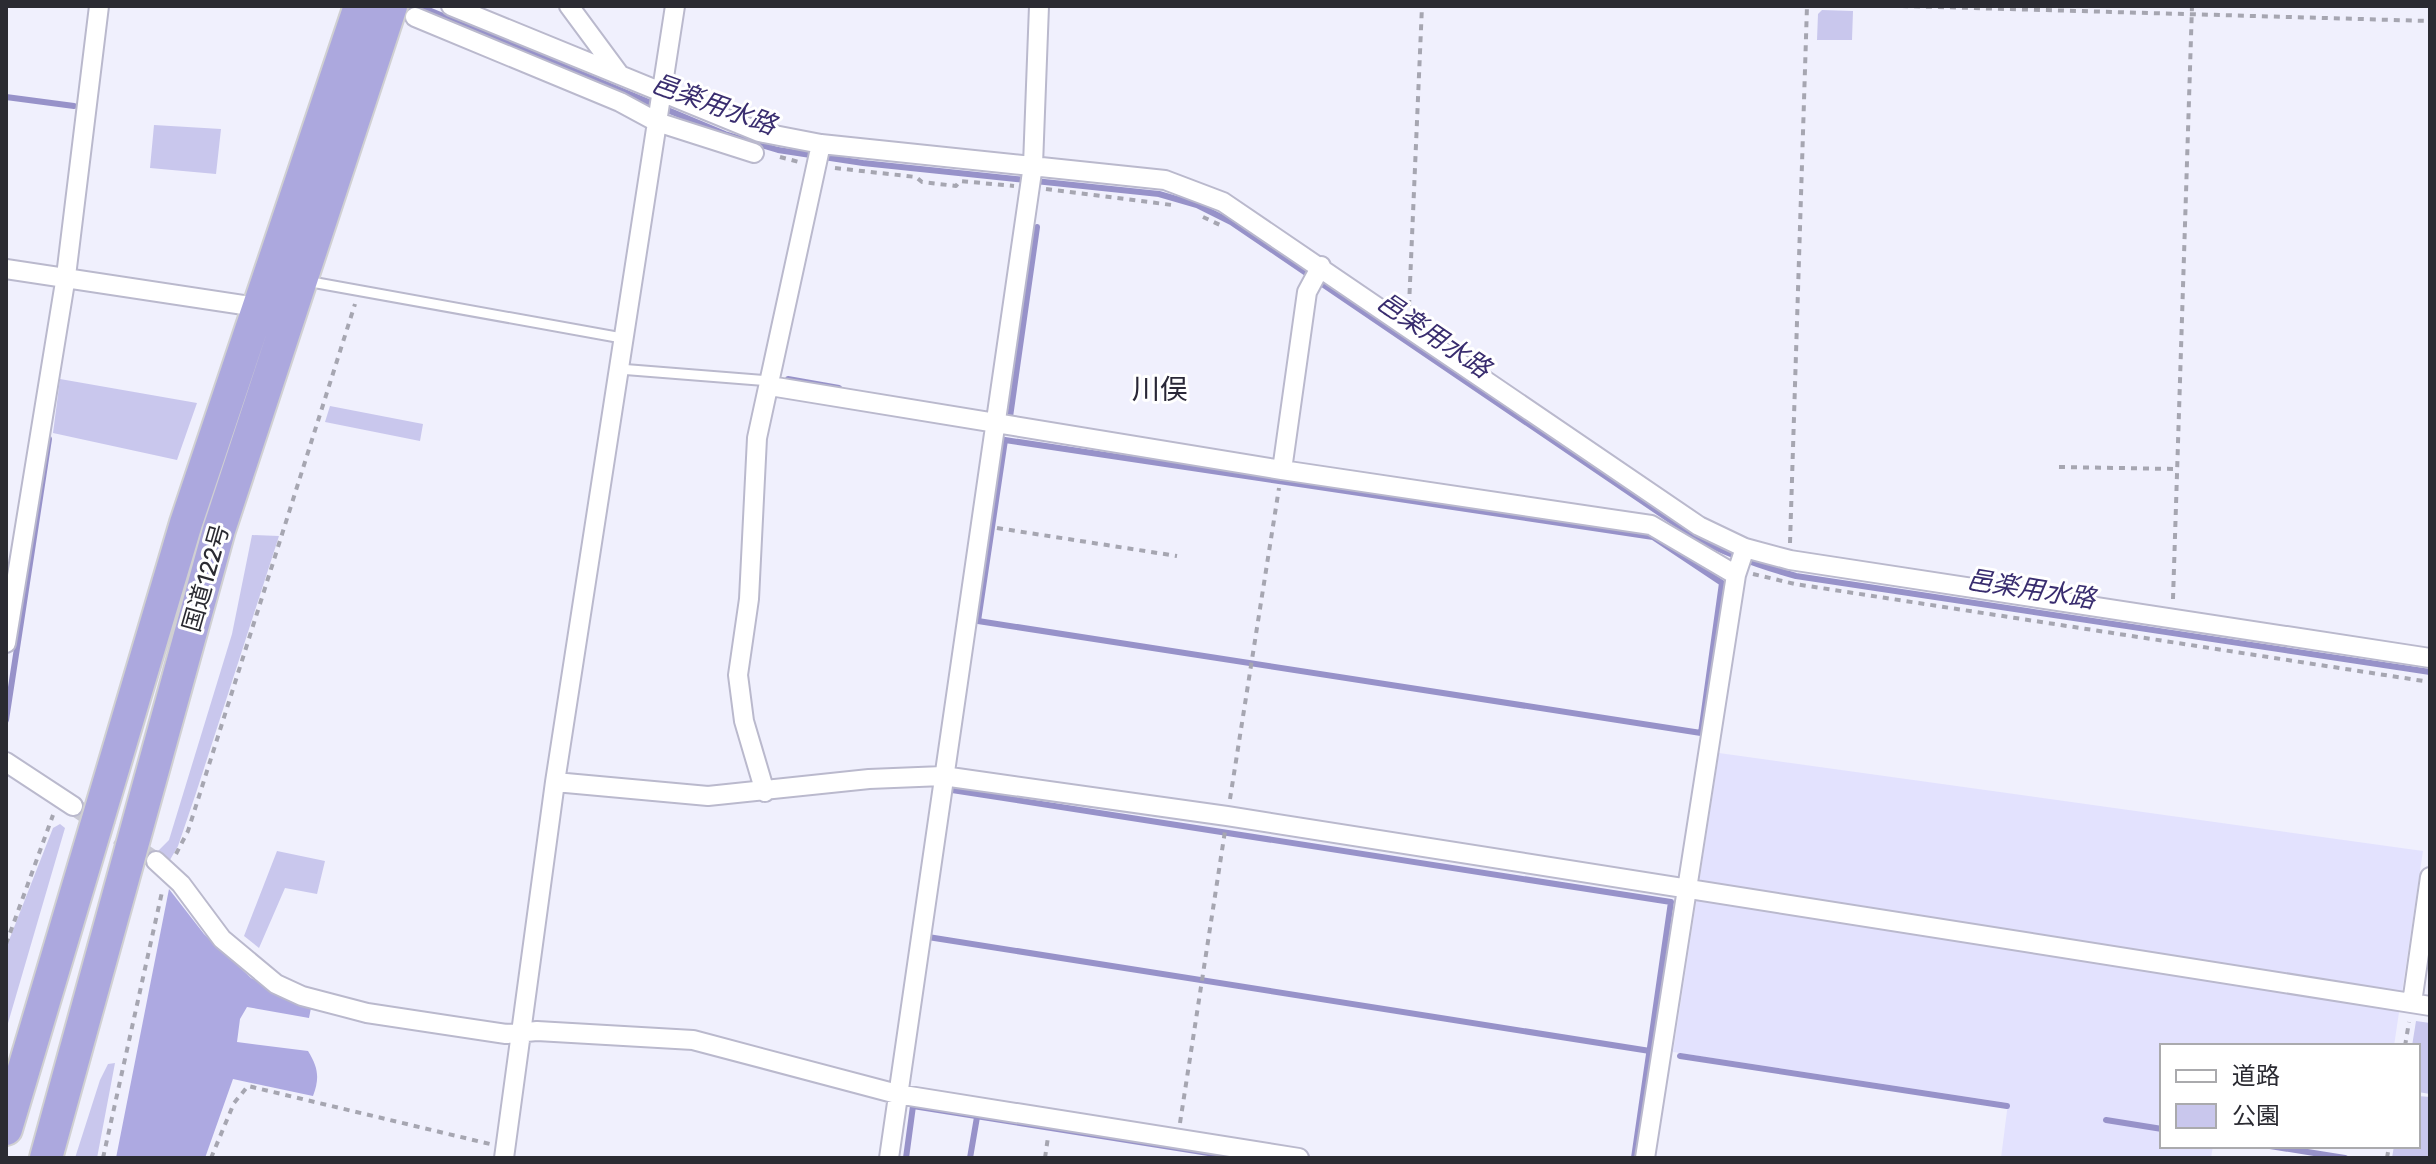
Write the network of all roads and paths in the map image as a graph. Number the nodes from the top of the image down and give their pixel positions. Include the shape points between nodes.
1 (99, 6) edge
2 (360, 6) edge
3 (451, 6) edge
4 (569, 6) edge
5 (675, 6) edge
6 (1039, 6) edge
7 (1422, 6) edge
8 (1807, 6) edge
9 (1902, 6) edge
10 (2192, 6) edge
11 (403, 11) edge
12 (2191, 14) junction
13 (2430, 21) edge
14 (620, 75) junction
15 (662, 93) junction
16 (657, 122) junction
17 (821, 144) junction
18 (754, 153) joint
19 (1033, 165) junction
20 (816, 166) junction
21 (1029, 187) junction
22 (1174, 206) dead end
23 (1197, 214) dead end
24 (1229, 231) dead end
25 (1321, 266) junction
26 (6, 269) edge
27 (66, 276) junction
28 (301, 280) junction
29 (359, 290) junction
30 (257, 307) junction
31 (1408, 328) junction
32 (622, 338) junction
33 (617, 369) junction
34 (771, 383) junction
35 (994, 423) junction
36 (2059, 467) dead end
37 (2177, 469) junction
38 (1282, 470) junction
39 (979, 525) junction
40 (1745, 548) junction
41 (1177, 556) dead end
42 (1790, 560) junction
43 (1737, 572) junction
44 (2172, 619) junction
45 (6, 643) edge
46 (2430, 658) edge
47 (2430, 682) edge
48 (6, 762) edge
49 (943, 776) junction
50 (555, 782) junction
51 (765, 792) junction
52 (68, 802) joint
53 (162, 866) junction
54 (2430, 877) edge
55 (1687, 890) junction
56 (6, 944) edge
57 (2421, 1005) edge
58 (520, 1032) junction
59 (2406, 1044) edge
60 (897, 1094) junction
61 (6, 1129) edge
62 (505, 1153) edge
63 (46, 1158) edge
64 (103, 1158) edge
65 (211, 1158) edge
66 (889, 1158) edge
67 (1299, 1158) edge
68 (1645, 1158) edge

1 - 27 street
2 - 30 highway, 国道122号
3 - 14 street
4 - 14 street
5 - 15 street
6 - 19 street
7 - 31 path
8 - 42 path
9 - 12 path
10 - 12 path
11 - 16 street
11 - 28 highway, 国道122号
12 - 13 path
12 - 37 path
14 - 15 street
15 - 16 street
15 - 17 street via 759,132
16 - 18 street
16 - 32 street
17 - 19 street
17 - 20 street
18 - 20 path
19 - 21 street
19 - 25 street via 1165,180 1223,202
20 - 21 path via 956,186 960,181
20 - 34 street
21 - 22 path
21 - 35 street
23 - 24 path
25 - 31 street
25 - 38 street via 1307,292
26 - 27 street
27 - 30 street
27 - 45 street
28 - 29 lane
28 - 63 highway, 国道122号 via 219,530
29 - 32 lane
29 - 53 path via 188,831
30 - 61 highway, 国道122号 via 136,683
31 - 40 street via 1699,526
32 - 33 street
33 - 34 lane
33 - 50 street
34 - 35 street
34 - 51 street via 757,438 749,599 738,675 744,721
35 - 38 street
35 - 39 street
36 - 37 path
37 - 44 path
38 - 43 street via 1651,525
39 - 41 path
39 - 49 street
40 - 42 street
40 - 43 street
42 - 44 street
43 - 47 path
43 - 55 street
44 - 46 street
48 - 52 street
49 - 51 street
49 - 55 street
49 - 60 street
50 - 51 street via 708,796
50 - 58 street
52 - 56 path
53 - 58 street via 222,939 276,984 367,1013
53 - 64 path
54 - 57 street
55 - 57 street
55 - 68 street
57 - 59 path
58 - 60 street via 693,1040
58 - 62 street
60 - 66 street
60 - 67 street
62 - 65 path via 248,1086 234,1103

